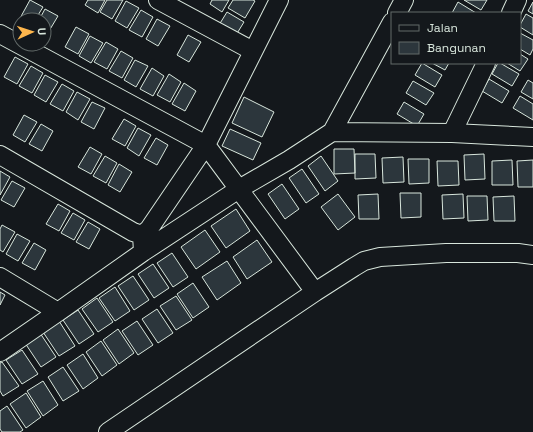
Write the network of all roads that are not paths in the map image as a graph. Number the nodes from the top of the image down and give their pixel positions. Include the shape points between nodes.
1 (158, 0) edge
2 (279, 0) edge
3 (404, 0) edge
4 (517, 0) edge
5 (398, 12) edge
6 (511, 12) edge
7 (391, 24) edge
8 (0, 34) edge
9 (253, 51) junction
10 (486, 64) edge
11 (332, 132) junction
12 (452, 133) junction
13 (533, 137) edge
14 (206, 145) junction
15 (0, 155) edge
16 (240, 189) junction
17 (143, 243) junction
18 (533, 255) edge
19 (0, 278) edge
20 (315, 292) junction
21 (58, 312) junction
22 (0, 352) edge
23 (108, 432) edge

1 - 9 street
2 - 9 street
3 - 5 street
4 - 6 street
7 - 11 street
8 - 14 street
9 - 14 street
10 - 12 street
11 - 12 street
11 - 16 street
12 - 13 street
14 - 16 street
14 - 17 street via 149,229
15 - 17 street via 133,232
16 - 17 street
16 - 20 street
17 - 21 street
18 - 20 street via 446,253 380,257 364,261
19 - 21 street
20 - 23 street
21 - 22 street

